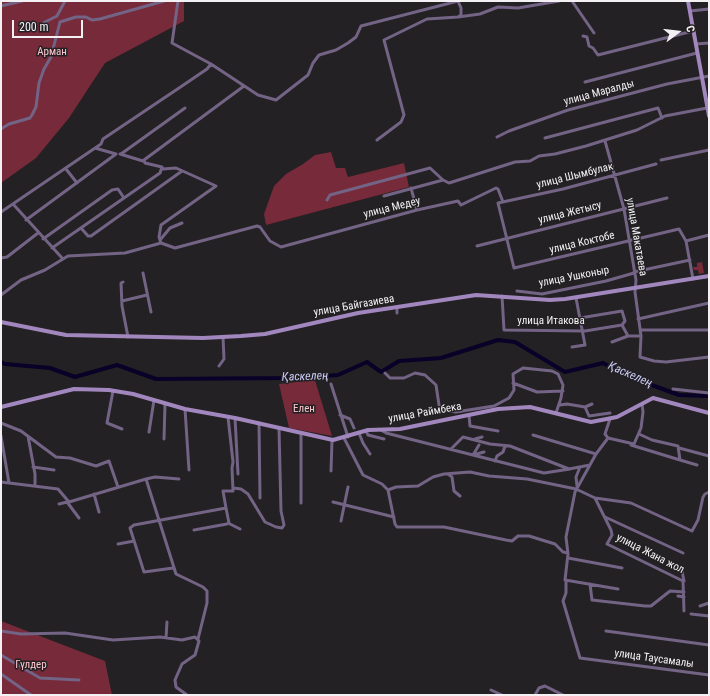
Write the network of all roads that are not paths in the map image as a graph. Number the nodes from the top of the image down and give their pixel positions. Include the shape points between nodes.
1 (22, 1) edge
2 (65, 1) edge
3 (164, 1) edge
4 (178, 1) edge
5 (458, 1) edge
6 (559, 1) edge
7 (572, 1) edge
8 (688, 1) edge
9 (1, 6) edge
10 (461, 9) junction
11 (709, 10) edge
12 (690, 11) junction
13 (57, 15) junction
14 (468, 15) junction
15 (458, 17) junction
16 (60, 22) junction
17 (43, 23) dead end
18 (693, 31) junction
19 (594, 33) dead end
20 (583, 36) dead end
21 (709, 43) edge
22 (696, 44) junction
23 (697, 53) junction
24 (211, 64) junction
25 (709, 76) edge
26 (702, 77) junction
27 (585, 82) dead end
28 (244, 86) junction
29 (185, 108) dead end
30 (707, 108) junction
31 (709, 114) edge
32 (662, 118) junction
33 (1, 129) edge
34 (496, 137) dead end
35 (545, 138) dead end
36 (377, 140) dead end
37 (605, 141) junction
38 (95, 148) junction
39 (709, 150) edge
40 (116, 154) junction
41 (122, 154) junction
42 (661, 160) dead end
43 (144, 161) junction
44 (656, 164) dead end
45 (66, 168) junction
46 (163, 169) junction
47 (182, 171) junction
48 (614, 176) junction
49 (443, 180) junction
50 (77, 183) junction
51 (411, 188) junction
52 (384, 196) dead end
53 (124, 198) junction
54 (667, 198) dead end
55 (327, 200) dead end
56 (503, 202) junction
57 (13, 204) junction
58 (417, 210) junction
59 (624, 210) junction
60 (1, 212) edge
61 (26, 220) junction
62 (182, 223) dead end
63 (81, 228) junction
64 (38, 233) junction
65 (709, 235) edge
66 (507, 238) junction
67 (43, 239) junction
68 (160, 241) junction
69 (628, 241) junction
70 (686, 241) junction
71 (477, 246) dead end
72 (52, 248) junction
73 (1, 258) edge
74 (63, 259) junction
75 (690, 260) junction
76 (634, 272) junction
77 (143, 273) dead end
78 (709, 276) edge
79 (693, 278) junction
80 (123, 282) dead end
81 (635, 288) junction
82 (517, 291) dead end
83 (1, 295) edge
84 (147, 295) junction
85 (502, 296) junction
86 (576, 298) junction
87 (122, 301) junction
88 (709, 303) edge
89 (397, 308) junction
90 (151, 312) dead end
91 (397, 313) dead end
92 (580, 318) junction
93 (638, 319) junction
94 (1, 322) edge
95 (622, 325) junction
96 (640, 330) junction
97 (709, 330) edge
98 (583, 331) junction
99 (628, 336) junction
100 (642, 336) junction
101 (128, 337) junction
102 (223, 337) junction
103 (612, 342) dead end
104 (572, 347) dead end
105 (709, 357) edge
106 (219, 366) dead end
107 (385, 373) dead end
108 (513, 383) junction
109 (331, 384) dead end
110 (673, 389) dead end
111 (113, 391) junction
112 (563, 391) junction
113 (709, 393) edge
114 (154, 400) junction
115 (165, 404) junction
116 (592, 404) dead end
117 (642, 404) junction
118 (560, 405) junction
119 (585, 406) junction
120 (1, 407) edge
121 (185, 409) junction
122 (556, 413) junction
123 (610, 413) dead end
124 (709, 413) edge
125 (340, 415) junction
126 (469, 415) junction
127 (228, 417) junction
128 (236, 418) junction
129 (610, 419) junction
130 (1, 423) edge
131 (259, 423) junction
132 (279, 428) junction
133 (354, 428) dead end
134 (122, 429) dead end
135 (366, 430) junction
136 (381, 430) junction
137 (498, 431) dead end
138 (149, 432) dead end
139 (359, 432) junction
140 (301, 433) junction
141 (639, 434) junction
142 (533, 435) dead end
143 (1, 436) edge
144 (28, 436) junction
145 (346, 437) junction
146 (482, 437) dead end
147 (164, 438) dead end
148 (608, 438) junction
149 (384, 439) dead end
150 (473, 439) junction
151 (332, 440) junction
152 (495, 444) junction
153 (479, 445) dead end
154 (632, 445) junction
155 (505, 446) junction
156 (510, 446) junction
157 (679, 448) junction
158 (452, 449) junction
159 (484, 452) dead end
160 (370, 454) dead end
161 (473, 454) junction
162 (596, 454) junction
163 (233, 455) junction
164 (709, 456) edge
165 (680, 460) junction
166 (238, 461) junction
167 (495, 461) junction
168 (590, 465) junction
169 (697, 465) dead end
170 (34, 467) junction
171 (580, 467) junction
172 (570, 469) junction
173 (54, 470) dead end
174 (189, 470) dead end
175 (331, 471) dead end
176 (238, 474) dead end
177 (448, 474) junction
178 (146, 479) junction
179 (180, 479) dead end
180 (1, 482) edge
181 (9, 483) junction
182 (35, 486) junction
183 (118, 487) junction
184 (348, 487) dead end
185 (577, 487) junction
186 (233, 488) junction
187 (388, 490) junction
188 (709, 492) edge
189 (94, 494) junction
190 (460, 496) dead end
191 (260, 498) dead end
192 (595, 498) junction
193 (67, 502) junction
194 (333, 502) dead end
195 (301, 503) dead end
196 (59, 504) dead end
197 (345, 504) junction
198 (226, 508) junction
199 (99, 512) dead end
200 (604, 517) junction
201 (79, 518) dead end
202 (394, 518) junction
203 (159, 521) junction
204 (341, 521) dead end
205 (228, 523) junction
206 (240, 529) dead end
207 (194, 530) dead end
208 (134, 541) junction
209 (118, 544) dead end
210 (568, 552) junction
211 (684, 552) dead end
212 (568, 558) junction
213 (673, 563) dead end
214 (173, 568) junction
215 (622, 568) dead end
216 (566, 581) junction
217 (684, 581) junction
218 (590, 584) junction
219 (618, 589) dead end
220 (684, 592) junction
221 (678, 596) dead end
222 (684, 597) junction
223 (709, 602) edge
224 (700, 606) dead end
225 (684, 611) dead end
226 (691, 614) dead end
227 (709, 616) edge
228 (167, 622) dead end
229 (606, 631) dead end
230 (1, 632) edge
231 (166, 638) junction
232 (198, 639) junction
233 (709, 645) edge
234 (1, 655) edge
235 (1, 674) edge
236 (709, 676) edge
237 (79, 680) dead end
238 (491, 690) dead end
239 (31, 695) edge
240 (187, 695) edge
241 (502, 695) edge
242 (535, 695) edge
243 (563, 695) edge

1 - 9 street
2 - 13 street
3 - 16 street via 100,19 81,17
4 - 24 street via 172,43
5 - 10 street
5 - 28 street via 361,26 352,40 316,58 308,75 279,99 262,97
6 - 14 street via 518,8 498,7 480,14
7 - 19 street
8 - 12 street
10 - 14 street
10 - 15 street
11 - 12 street
12 - 18 street
13 - 16 street
13 - 17 street
14 - 15 street
15 - 36 street via 427,19 384,40 404,115 401,122
16 - 33 street via 51,57 39,83 36,107 32,115
18 - 20 street via 598,55
18 - 22 street
21 - 22 street
22 - 23 street
23 - 26 street
23 - 27 street
24 - 28 street
24 - 38 street via 103,139
25 - 26 street, улица Маралды
26 - 30 street
26 - 34 street, улица Маралды via 560,112
28 - 43 street
29 - 41 street
30 - 31 street
30 - 32 street
32 - 35 street via 658,108
32 - 37 street
37 - 48 street, улица Макатаева
37 - 49 street via 539,156 530,161 514,162 450,183
38 - 40 street
38 - 45 street
39 - 42 street
40 - 41 street
40 - 50 street
41 - 43 street
43 - 46 street
44 - 48 street, улица Шымбулак
45 - 50 street
45 - 57 street
46 - 47 street via 172,167
46 - 53 street
47 - 63 street via 91,236
47 - 68 street via 216,186 161,225
48 - 56 street, улица Шымбулак
48 - 59 street, улица Макатаева
49 - 51 street
49 - 55 street via 429,168 330,195
50 - 61 street
51 - 52 street
51 - 58 street
53 - 63 street
53 - 67 street via 118,189 112,190
54 - 59 street, улица Жетысу
56 - 58 street, улица Медеу via 498,189 461,205 458,201
56 - 66 street, улица Шымбулак via 498,203
57 - 60 street
57 - 61 street
58 - 68 street, улица Медеу via 287,246 278,247 258,226 175,248
59 - 66 street, улица Жетысу
59 - 69 street, улица Макатаева
61 - 64 street
62 - 68 street via 170,228
63 - 72 street
64 - 67 street
64 - 73 street via 7,257
65 - 70 street
66 - 69 street, улица Коктобе via 514,268
66 - 71 street, улица Жетысу
67 - 72 street
68 - 74 street via 125,253 68,256
69 - 70 street, улица Коктобе via 680,229
69 - 76 street, улица Макатаева
70 - 75 street
72 - 74 street
74 - 83 street via 22,280
75 - 76 street, улица Ушконыр
75 - 79 street
76 - 81 street, улица Макатаева
76 - 82 street, улица Ушконыр via 606,281 546,293
77 - 84 street
78 - 79 street, улица Байгазиева
79 - 81 street, улица Байгазиева
80 - 87 street
81 - 86 street, улица Байгазиева
81 - 93 street, улица Макатаева
84 - 87 street
84 - 90 street
85 - 86 street, улица Байгазиева via 550,300
85 - 89 street, улица Байгазиева via 476,295
85 - 98 street, улица Итакова via 504,330
86 - 92 street
87 - 101 street
88 - 93 street
89 - 91 street
89 - 102 street, улица Байгазиева via 328,319 265,334
92 - 95 street via 622,311 625,321
92 - 98 street
93 - 96 street, улица Макатаева
94 - 101 street, улица Байгазиева via 66,335
95 - 98 street, улица Итакова
95 - 99 street
96 - 97 street
96 - 100 street, улица Макатаева
98 - 104 street via 585,345
99 - 100 street
99 - 103 street
100 - 105 street, улица Макатаева via 640,355 643,359 666,362
101 - 102 street, улица Байгазиева
102 - 106 street via 224,359
107 - 108 street via 390,378 404,378 415,373 428,377 438,387 441,407 448,412 496,405 512,396
108 - 112 street via 537,392
108 - 112 street via 513,374 523,368 547,370 558,374
109 - 125 street
110 - 113 street
111 - 114 street, улица Раймбека
111 - 120 street, улица Раймбека via 74,389
111 - 134 street via 107,423
112 - 118 street
114 - 115 street, улица Раймбека
114 - 138 street
115 - 121 street, улица Раймбека
115 - 147 street
116 - 119 street
117 - 124 street, улица Раймбека via 653,398
117 - 129 street, улица Раймбека
117 - 141 street
118 - 119 street
118 - 122 street
119 - 123 street via 589,416
121 - 127 street, улица Раймбека
121 - 174 street
122 - 126 street, улица Раймбека via 530,408 498,409
122 - 129 street, улица Раймбека via 591,422
125 - 133 street via 350,419
125 - 145 street
126 - 136 street, улица Раймбека via 400,429
126 - 137 street via 470,426 473,428
127 - 128 street, улица Раймбека
127 - 163 street
128 - 131 street, улица Раймбека
128 - 166 street
129 - 148 street via 606,434
130 - 144 street
131 - 132 street, улица Раймбека
131 - 191 street
132 - 140 street, улица Раймбека
132 - 186 street via 281,511 284,525 282,528 266,522 248,494 241,489
135 - 136 street, улица Раймбека
135 - 139 street, улица Раймбека
135 - 149 street via 368,435
136 - 158 street
139 - 145 street, улица Раймбека
139 - 160 street via 362,443
140 - 151 street, улица Раймбека
140 - 195 street
141 - 154 street
141 - 157 street
142 - 162 street
143 - 181 street
144 - 170 street
144 - 183 street via 56,457 70,458 96,466 110,461
145 - 151 street, улица Раймбека
145 - 187 street via 363,475 382,484
146 - 150 street
148 - 154 street
148 - 162 street
150 - 152 street
150 - 158 street via 462,438
151 - 175 street
152 - 155 street
152 - 156 street
153 - 161 street
154 - 165 street
155 - 156 street
155 - 167 street
156 - 172 street
157 - 164 street
157 - 165 street
158 - 161 street
159 - 161 street
161 - 167 street
162 - 168 street
163 - 166 street
163 - 186 street
165 - 169 street
166 - 176 street
167 - 172 street via 544,473
168 - 171 street
168 - 185 street
170 - 173 street
170 - 182 street
171 - 172 street
171 - 185 street via 576,477
177 - 185 street via 470,472
177 - 187 street via 433,477 418,486
177 - 190 street via 452,477 454,491
178 - 179 street
178 - 183 street
178 - 203 street
180 - 181 street
181 - 182 street
182 - 193 street via 58,489
183 - 189 street
184 - 197 street
185 - 192 street
185 - 210 street via 566,537
186 - 198 street via 234,491 223,491
187 - 202 street
188 - 192 street via 703,497 698,520 692,531 626,501
189 - 193 street
189 - 199 street
192 - 200 street, улица Жана жол
193 - 196 street
193 - 201 street
194 - 197 street
197 - 202 street
197 - 204 street
198 - 203 street
198 - 205 street
200 - 211 street
200 - 217 street, улица Жана жол via 612,533 607,544
202 - 210 street via 397,527 444,527 512,541 521,535 529,536 555,544 563,552
203 - 208 street via 130,528
203 - 214 street
205 - 206 street
205 - 207 street
208 - 209 street
208 - 214 street via 144,572
210 - 212 street
212 - 215 street
212 - 216 street
213 - 217 street via 682,571
214 - 232 street via 176,574 207,591 207,602
216 - 218 street
216 - 236 street, улица Таусамалы via 563,601 579,657 582,659
217 - 220 street, улица Жана жол
218 - 219 street
218 - 220 street via 592,600 645,606 651,606 670,591
220 - 222 street, улица Жана жол
221 - 222 street
222 - 225 street, улица Жана жол
223 - 224 street
226 - 227 street
228 - 231 street
229 - 233 street
230 - 231 street via 65,633 114,640
231 - 232 street
232 - 240 street via 195,655 182,664 175,680 176,688
234 - 237 street via 40,678
235 - 239 street
238 - 241 street
242 - 243 street via 545,686

